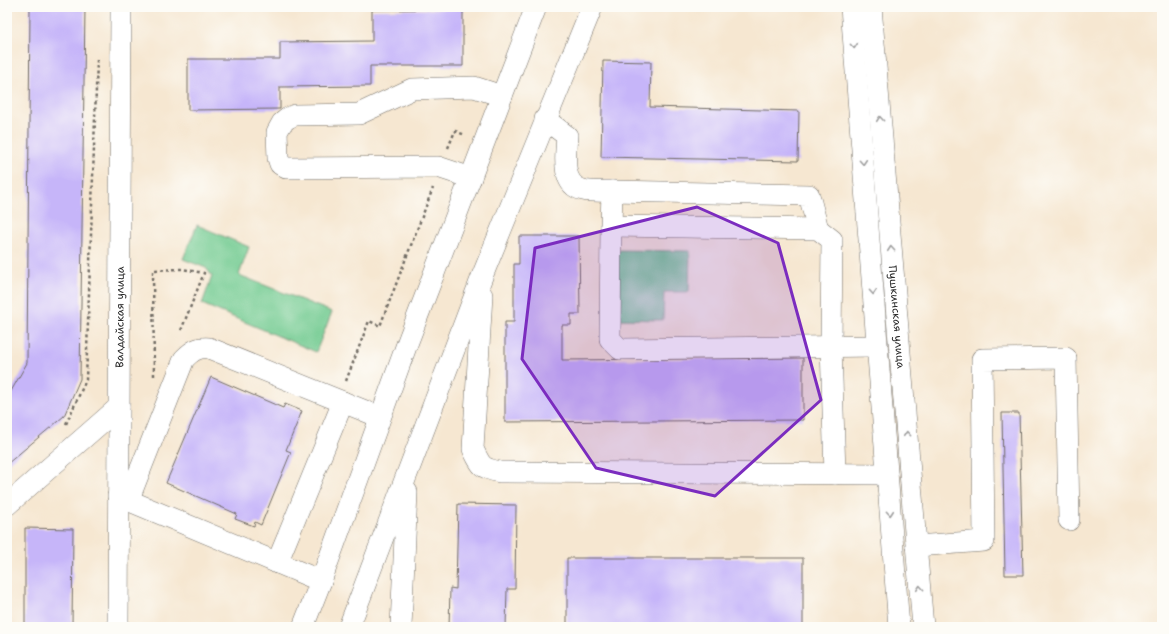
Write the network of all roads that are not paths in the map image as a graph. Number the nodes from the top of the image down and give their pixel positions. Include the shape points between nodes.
1 (121, 7) edge
2 (536, 7) edge
3 (592, 7) edge
4 (851, 7) edge
5 (871, 7) edge
6 (502, 96) junction
7 (545, 119) junction
8 (471, 178) junction
9 (612, 191) junction
10 (611, 226) junction
11 (818, 229) junction
12 (483, 274) junction
13 (831, 346) junction
14 (876, 346) junction
15 (441, 386) junction
16 (476, 388) junction
17 (335, 399) junction
18 (119, 407) junction
19 (380, 417) junction
20 (408, 474) junction
21 (835, 474) junction
22 (887, 474) junction
23 (123, 498) junction
24 (7, 505) edge
25 (1069, 520) dead end
26 (916, 546) junction
27 (277, 563) junction
28 (321, 581) junction
29 (118, 627) edge
30 (302, 627) edge
31 (349, 627) edge
32 (401, 627) edge
33 (899, 627) edge
34 (923, 627) edge

1 - 18 street, Валдайская улица
2 - 6 street
3 - 7 street
4 -> 14 street, Пушкинская улица
26 -> 5 street, Пушкинская улица
6 - 8 street
6 - 8 street via 474,87 412,89 359,114 296,115 282,123 277,132 278,158 280,164 286,168 438,167
7 - 9 street via 567,136 566,170 570,183 582,190
7 - 12 street
8 - 19 street
9 - 10 street
9 - 11 street via 809,195
10 - 11 street
10 - 13 street via 610,339 620,349
11 - 13 street via 832,240
12 - 15 street
12 - 16 street
13 - 14 street
13 - 21 street
14 - 22 street, Пушкинская улица
15 - 16 street via 447,382 461,381
15 - 20 street
16 - 21 street via 473,449 485,469 500,472
17 - 19 street
17 - 23 street via 209,348 200,347 184,359
17 - 27 street
18 - 23 street, Валдайская улица
18 - 24 street
19 - 28 street
20 - 31 street
20 - 32 street
21 - 22 street
22 -> 33 street, Пушкинская улица
23 - 27 street
23 - 29 street, Валдайская улица
25 - 26 street via 1066,358 982,358 984,541
34 -> 26 street, Пушкинская улица
27 - 28 street
28 - 30 street

